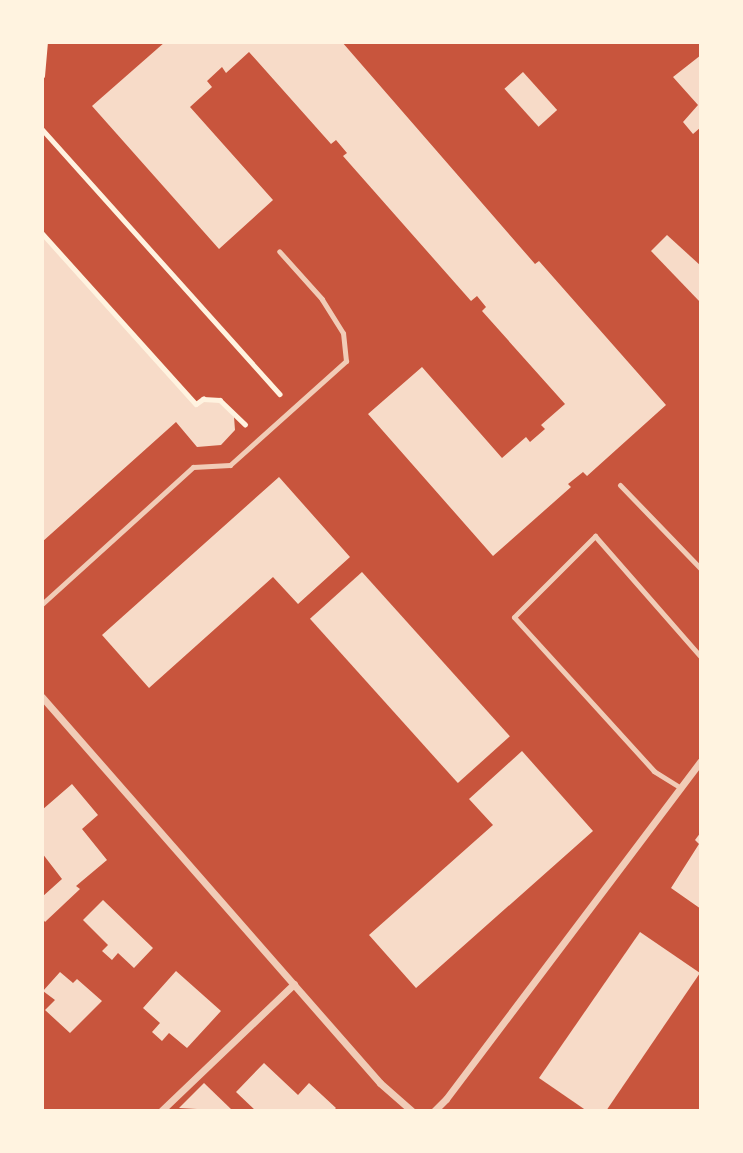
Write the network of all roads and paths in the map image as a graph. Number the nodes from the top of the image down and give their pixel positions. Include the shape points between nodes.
1 (45, 42) edge
2 (42, 76) edge
3 (42, 129) edge
4 (42, 233) edge
5 (279, 251) dead end
6 (292, 407) junction
7 (263, 436) junction
8 (620, 485) dead end
9 (701, 569) edge
10 (42, 604) edge
11 (701, 657) edge
12 (42, 697) edge
13 (701, 761) edge
14 (681, 789) junction
15 (294, 984) junction
16 (161, 1111) edge
17 (412, 1111) edge
18 (433, 1111) edge

1 - 2 path
3 - 6 path
4 - 7 path via 196,404 203,399 220,400
5 - 6 lane via 323,299 343,333 345,360
6 - 7 lane
7 - 10 lane via 230,465 193,467
8 - 9 lane
11 - 14 lane via 595,536 514,617 654,771
12 - 15 street
13 - 14 street
14 - 18 street
15 - 16 street
15 - 17 street via 380,1083

